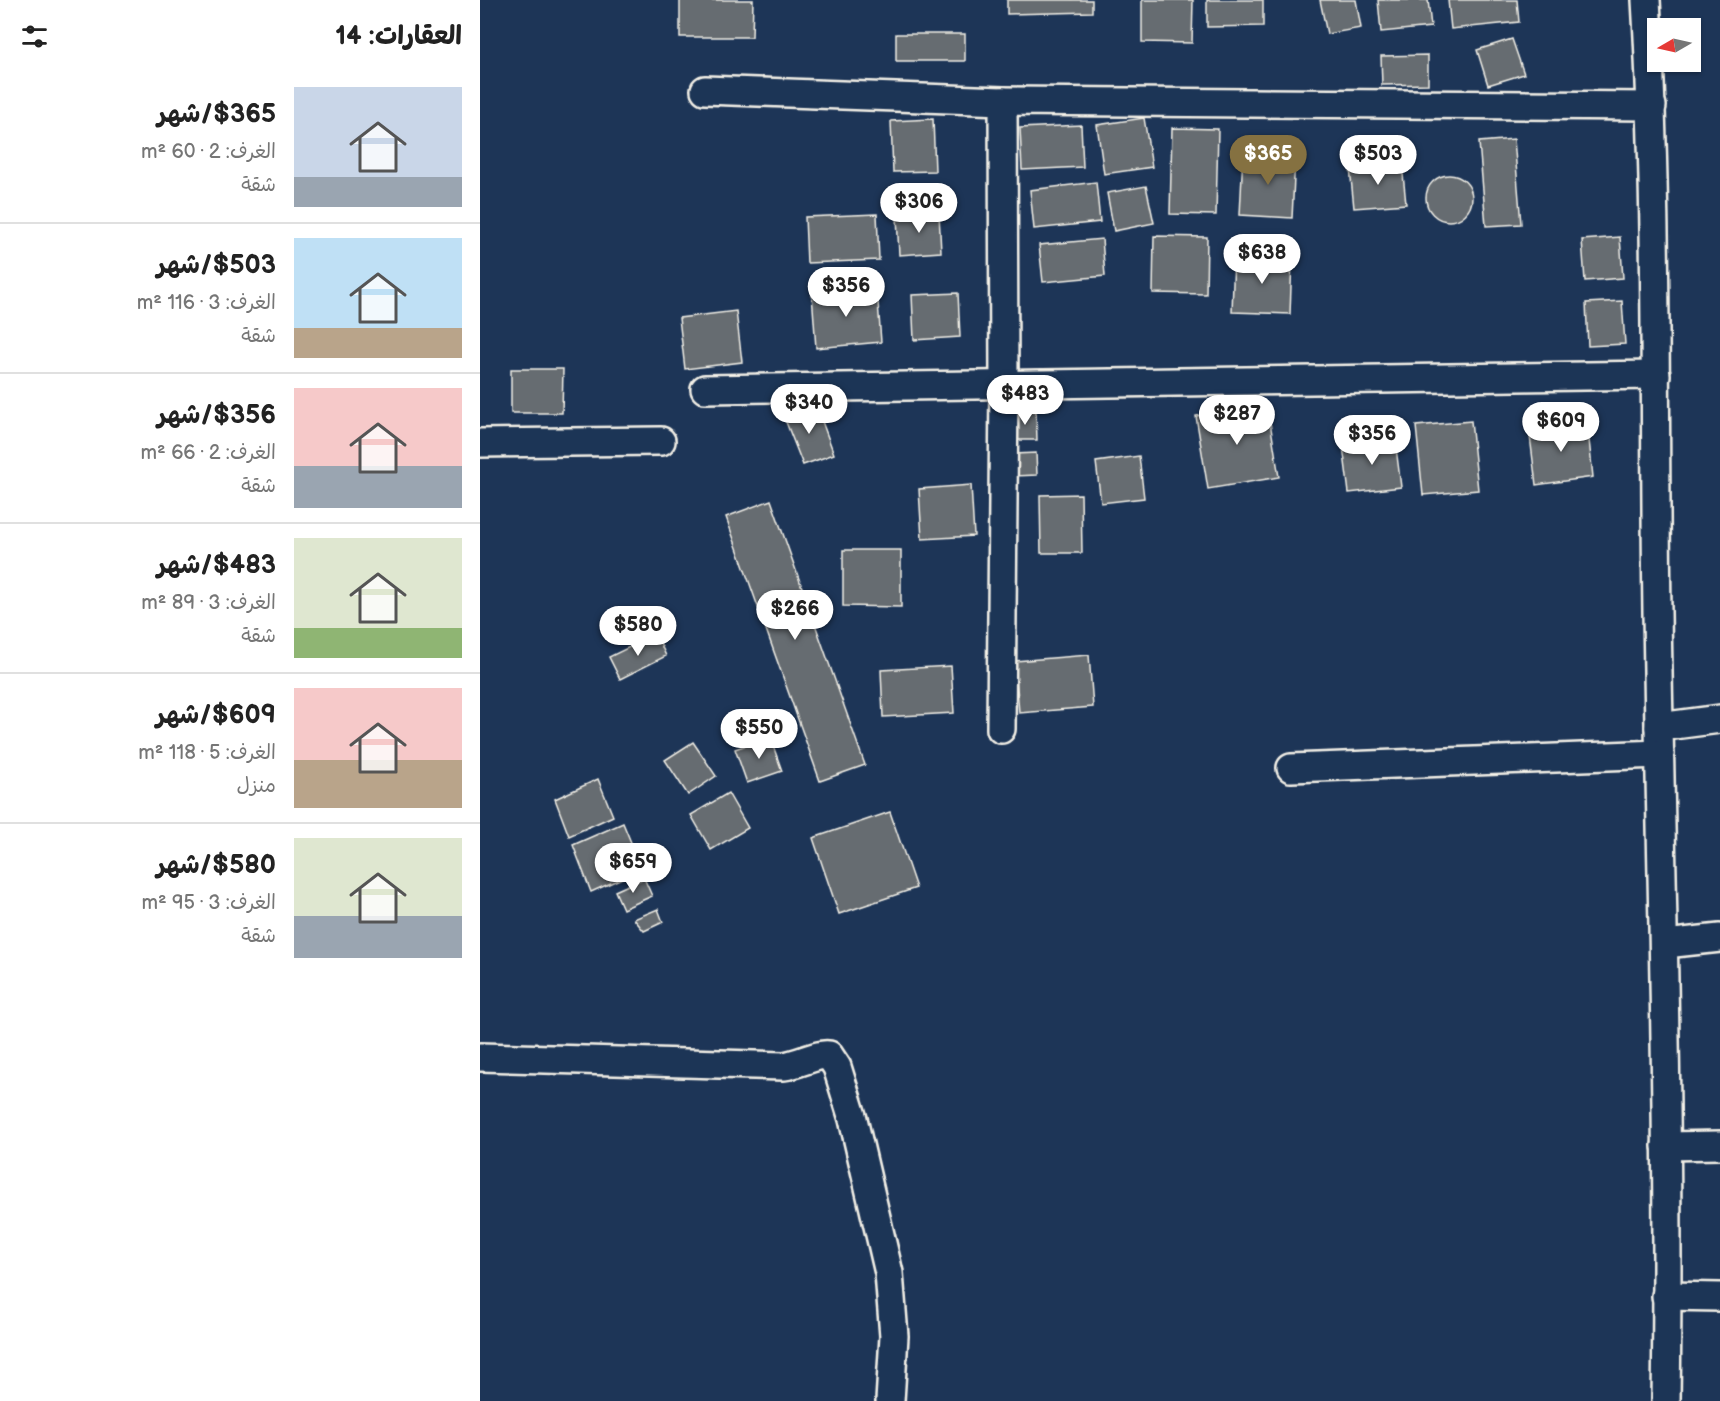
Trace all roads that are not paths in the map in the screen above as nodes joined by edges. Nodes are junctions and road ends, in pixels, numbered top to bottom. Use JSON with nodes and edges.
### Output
{"nodes":[{"id":1,"x":1646,"y":0,"type":"edge"},
{"id":2,"x":705,"y":90,"type":"dead end"},
{"id":3,"x":1003,"y":101,"type":"junction"},
{"id":4,"x":1653,"y":106,"type":"junction"},
{"id":5,"x":1656,"y":375,"type":"junction"},
{"id":6,"x":1004,"y":385,"type":"junction"},
{"id":7,"x":705,"y":389,"type":"dead end"},
{"id":8,"x":661,"y":441,"type":"dead end"},
{"id":9,"x":480,"y":443,"type":"edge"},
{"id":10,"x":1720,"y":719,"type":"edge"},
{"id":11,"x":1659,"y":727,"type":"junction"},
{"id":12,"x":1001,"y":729,"type":"dead end"},
{"id":13,"x":1660,"y":754,"type":"junction"},
{"id":14,"x":1291,"y":768,"type":"dead end"},
{"id":15,"x":1720,"y":938,"type":"edge"},
{"id":16,"x":1665,"y":944,"type":"junction"},
{"id":17,"x":480,"y":1058,"type":"edge"},
{"id":18,"x":1720,"y":1145,"type":"edge"},
{"id":19,"x":1666,"y":1146,"type":"junction"},
{"id":20,"x":1666,"y":1296,"type":"junction"},
{"id":21,"x":1720,"y":1297,"type":"edge"},
{"id":22,"x":890,"y":1401,"type":"edge"},
{"id":23,"x":1666,"y":1401,"type":"edge"}],
"edges":[{"from":1,"to":4,"type":"street"},
{"from":2,"to":3,"type":"street"},
{"from":3,"to":4,"type":"street"},
{"from":3,"to":6,"type":"street"},
{"from":4,"to":5,"type":"street"},
{"from":5,"to":6,"type":"street"},
{"from":5,"to":11,"type":"street"},
{"from":6,"to":7,"type":"street"},
{"from":6,"to":12,"type":"street"},
{"from":8,"to":9,"type":"street"},
{"from":10,"to":11,"type":"street"},
{"from":11,"to":13,"type":"street"},
{"from":13,"to":14,"type":"street"},
{"from":13,"to":16,"type":"street"},
{"from":15,"to":16,"type":"street"},
{"from":16,"to":19,"type":"street"},
{"from":17,"to":22,"type":"street"},
{"from":18,"to":19,"type":"street"},
{"from":19,"to":20,"type":"street"},
{"from":20,"to":21,"type":"street"},
{"from":20,"to":23,"type":"street"}]}
